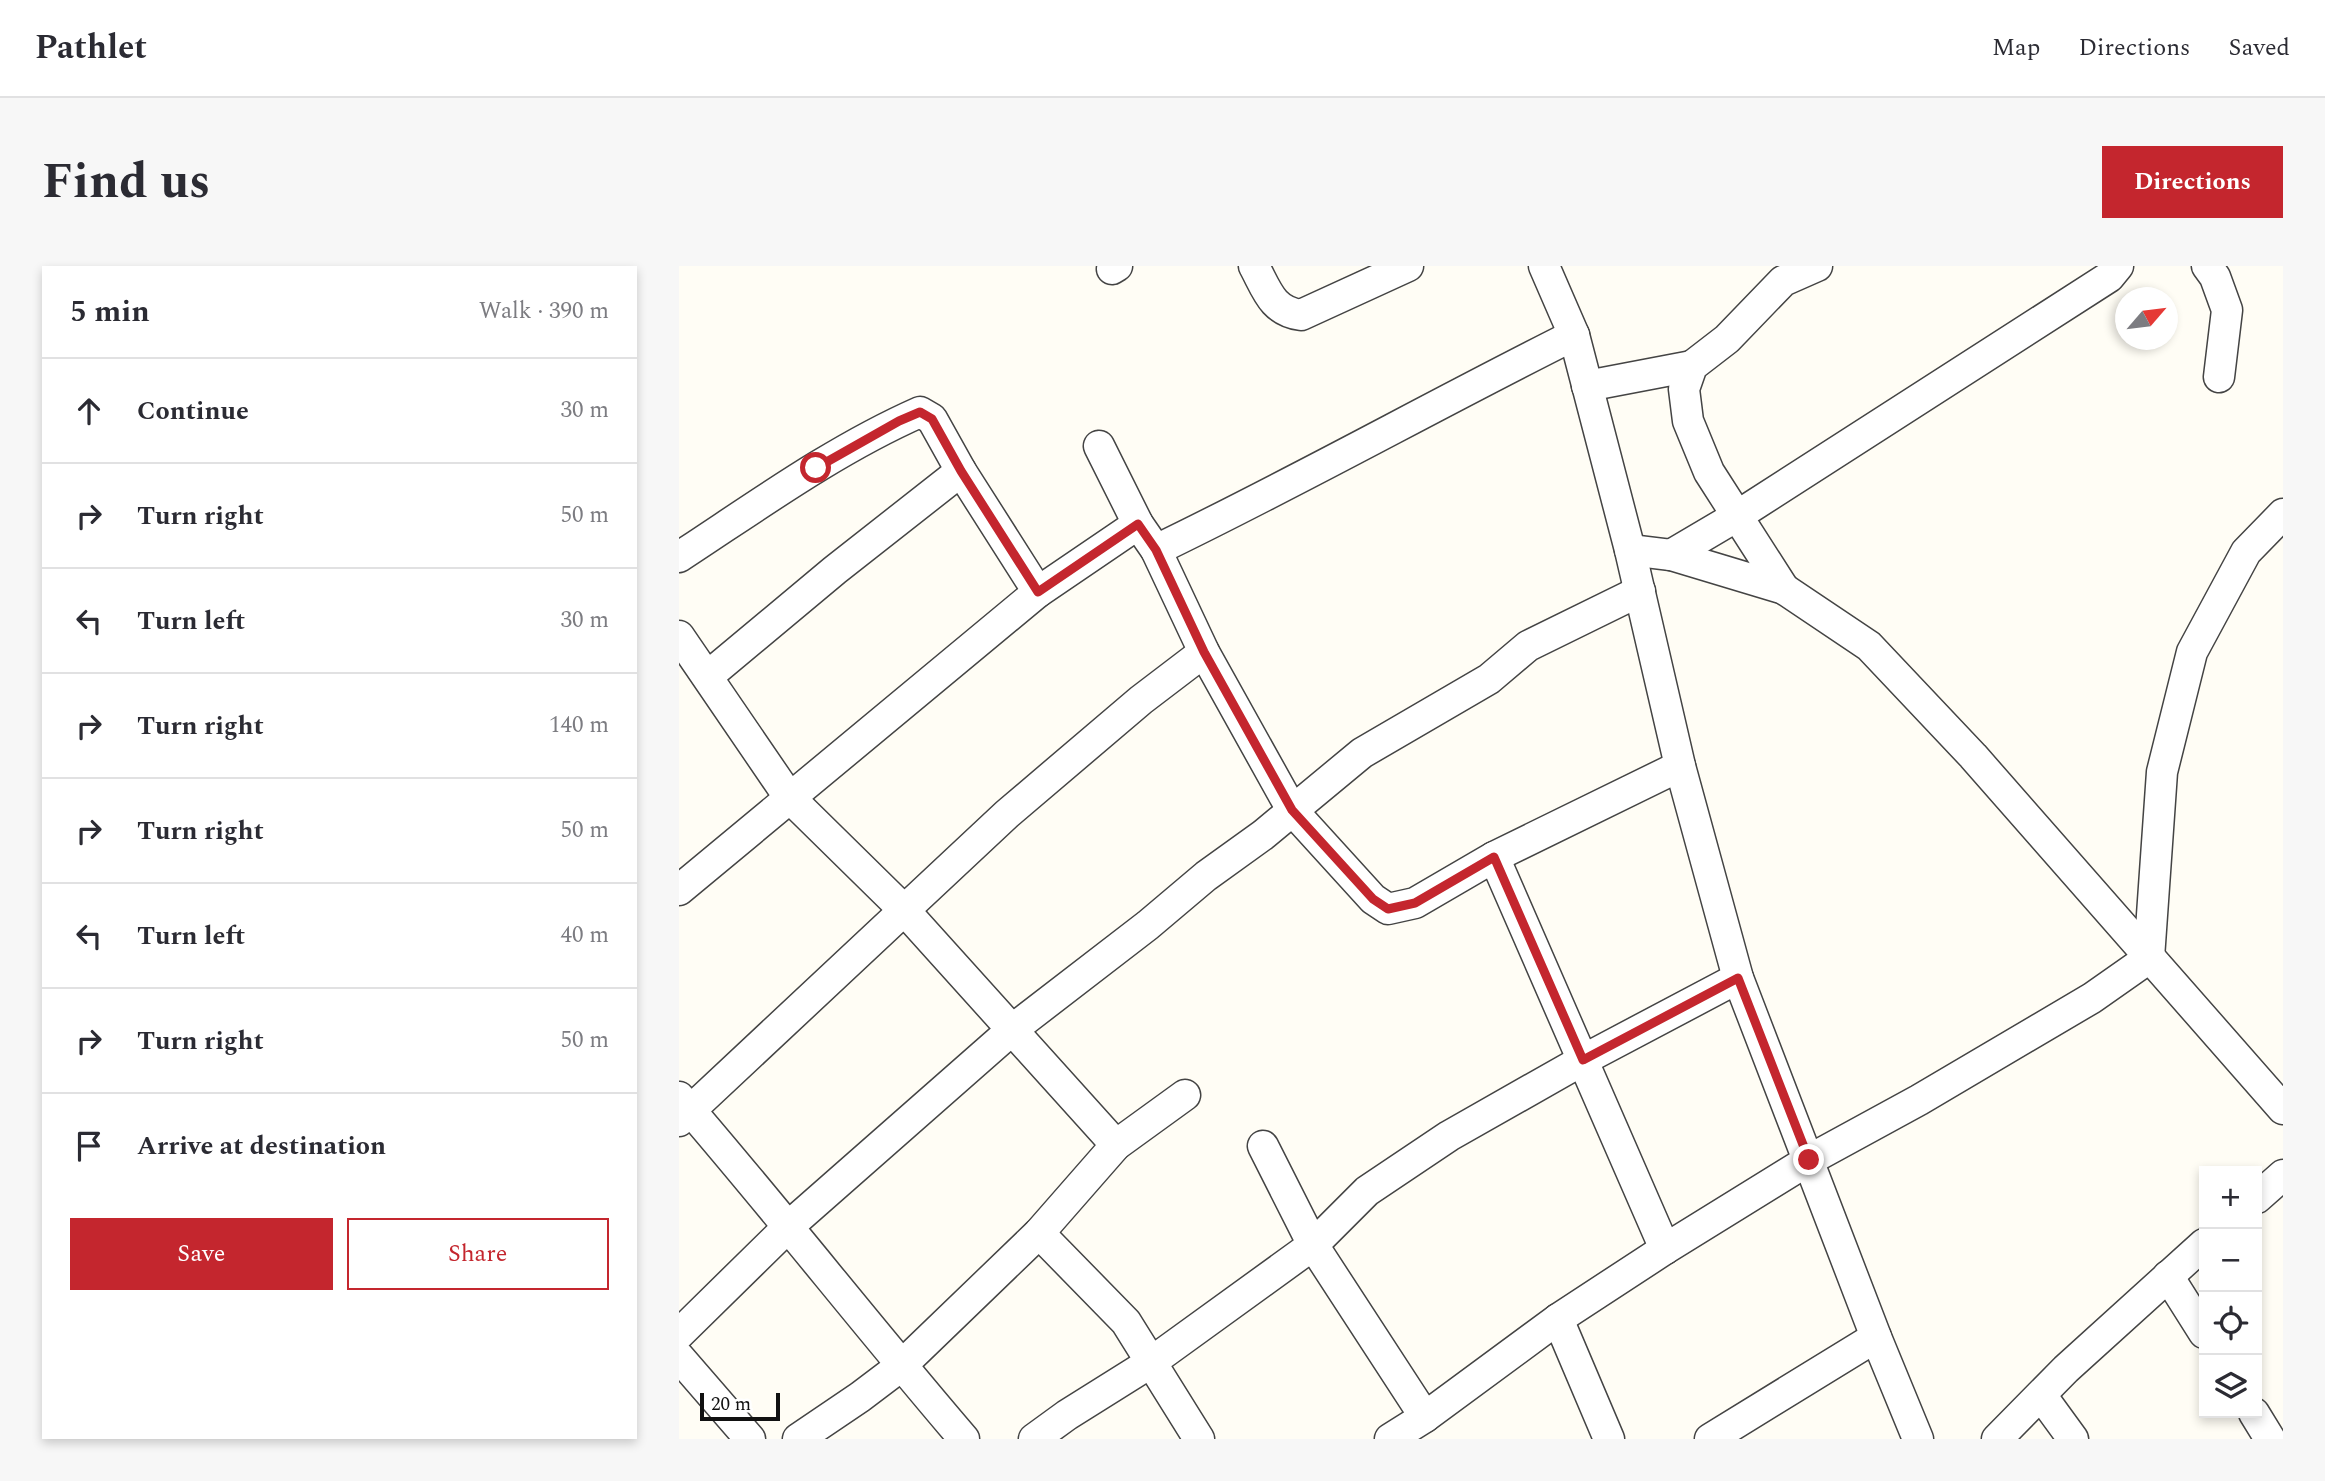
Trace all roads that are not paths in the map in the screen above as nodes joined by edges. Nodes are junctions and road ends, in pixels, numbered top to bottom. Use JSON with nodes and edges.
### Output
{"nodes":[{"id":1,"x":1254,"y":266,"type":"edge"},
{"id":2,"x":1408,"y":266,"type":"edge"},
{"id":3,"x":1817,"y":266,"type":"edge"},
{"id":4,"x":2118,"y":266,"type":"edge"},
{"id":5,"x":2207,"y":266,"type":"edge"},
{"id":6,"x":1554,"y":275,"type":"edge"},
{"id":7,"x":1574,"y":335,"type":"junction"},
{"id":8,"x":1692,"y":366,"type":"junction"},
{"id":9,"x":2219,"y":377,"type":"dead end"},
{"id":10,"x":1587,"y":386,"type":"junction"},
{"id":11,"x":1099,"y":446,"type":"dead end"},
{"id":12,"x":961,"y":471,"type":"junction"},
{"id":13,"x":2283,"y":514,"type":"edge"},
{"id":14,"x":1737,"y":516,"type":"junction"},
{"id":15,"x":1138,"y":524,"type":"junction"},
{"id":16,"x":1156,"y":550,"type":"junction"},
{"id":17,"x":1630,"y":550,"type":"junction"},
{"id":18,"x":1671,"y":555,"type":"junction"},
{"id":19,"x":679,"y":557,"type":"edge"},
{"id":20,"x":1784,"y":589,"type":"junction"},
{"id":21,"x":1640,"y":591,"type":"junction"},
{"id":22,"x":1038,"y":592,"type":"junction"},
{"id":23,"x":1204,"y":652,"type":"junction"},
{"id":24,"x":690,"y":659,"type":"edge"},
{"id":25,"x":1680,"y":766,"type":"junction"},
{"id":26,"x":789,"y":797,"type":"junction"},
{"id":27,"x":1292,"y":810,"type":"junction"},
{"id":28,"x":1494,"y":857,"type":"junction"},
{"id":29,"x":679,"y":890,"type":"edge"},
{"id":30,"x":905,"y":911,"type":"junction"},
{"id":31,"x":2149,"y":958,"type":"junction"},
{"id":32,"x":1738,"y":978,"type":"junction"},
{"id":33,"x":1013,"y":1029,"type":"junction"},
{"id":34,"x":1583,"y":1060,"type":"junction"},
{"id":35,"x":1185,"y":1095,"type":"dead end"},
{"id":36,"x":2283,"y":1109,"type":"edge"},
{"id":37,"x":683,"y":1110,"type":"edge"},
{"id":38,"x":1116,"y":1145,"type":"junction"},
{"id":39,"x":1263,"y":1146,"type":"dead end"},
{"id":40,"x":1809,"y":1160,"type":"junction"},
{"id":41,"x":2283,"y":1175,"type":"edge"},
{"id":42,"x":2262,"y":1194,"type":"edge"},
{"id":43,"x":789,"y":1226,"type":"junction"},
{"id":44,"x":1039,"y":1233,"type":"junction"},
{"id":45,"x":1313,"y":1245,"type":"junction"},
{"id":46,"x":2199,"y":1248,"type":"edge"},
{"id":47,"x":1665,"y":1249,"type":"junction"},
{"id":48,"x":2168,"y":1276,"type":"junction"},
{"id":49,"x":1558,"y":1320,"type":"junction"},
{"id":50,"x":2199,"y":1325,"type":"edge"},
{"id":51,"x":679,"y":1334,"type":"edge"},
{"id":52,"x":1876,"y":1337,"type":"junction"},
{"id":53,"x":679,"y":1357,"type":"edge"},
{"id":54,"x":1150,"y":1363,"type":"junction"},
{"id":55,"x":901,"y":1366,"type":"junction"},
{"id":56,"x":2041,"y":1395,"type":"junction"},
{"id":57,"x":1425,"y":1417,"type":"junction"},
{"id":58,"x":2256,"y":1418,"type":"edge"},
{"id":59,"x":750,"y":1439,"type":"edge"},
{"id":60,"x":798,"y":1439,"type":"edge"},
{"id":61,"x":964,"y":1439,"type":"edge"},
{"id":62,"x":1034,"y":1439,"type":"edge"},
{"id":63,"x":1199,"y":1439,"type":"edge"},
{"id":64,"x":1390,"y":1439,"type":"edge"},
{"id":65,"x":1609,"y":1439,"type":"edge"},
{"id":66,"x":1710,"y":1439,"type":"edge"},
{"id":67,"x":1918,"y":1439,"type":"edge"},
{"id":68,"x":1997,"y":1439,"type":"edge"},
{"id":69,"x":2073,"y":1439,"type":"edge"},
{"id":70,"x":2270,"y":1439,"type":"edge"}],
"edges":[{"from":1,"to":2,"type":"street"},
{"from":3,"to":8,"type":"street"},
{"from":4,"to":14,"type":"street"},
{"from":5,"to":9,"type":"street"},
{"from":6,"to":7,"type":"street"},
{"from":7,"to":10,"type":"street"},
{"from":7,"to":16,"type":"street"},
{"from":8,"to":10,"type":"street"},
{"from":8,"to":14,"type":"street"},
{"from":10,"to":17,"type":"street"},
{"from":11,"to":15,"type":"street"},
{"from":12,"to":19,"type":"street"},
{"from":12,"to":22,"type":"street"},
{"from":12,"to":24,"type":"street"},
{"from":13,"to":31,"type":"street"},
{"from":14,"to":18,"type":"street"},
{"from":14,"to":20,"type":"street"},
{"from":15,"to":16,"type":"street"},
{"from":15,"to":22,"type":"street"},
{"from":16,"to":23,"type":"street"},
{"from":17,"to":18,"type":"street"},
{"from":17,"to":21,"type":"street"},
{"from":18,"to":20,"type":"street"},
{"from":20,"to":31,"type":"street"},
{"from":21,"to":25,"type":"street"},
{"from":21,"to":27,"type":"street"},
{"from":22,"to":26,"type":"street"},
{"from":23,"to":27,"type":"street"},
{"from":23,"to":30,"type":"street"},
{"from":24,"to":26,"type":"street"},
{"from":25,"to":28,"type":"street"},
{"from":25,"to":32,"type":"street"},
{"from":26,"to":29,"type":"street"},
{"from":26,"to":30,"type":"street"},
{"from":27,"to":28,"type":"street"},
{"from":27,"to":33,"type":"street"},
{"from":28,"to":34,"type":"street"},
{"from":30,"to":33,"type":"street"},
{"from":30,"to":37,"type":"street"},
{"from":31,"to":36,"type":"street"},
{"from":31,"to":40,"type":"street"},
{"from":32,"to":34,"type":"street"},
{"from":32,"to":40,"type":"street"},
{"from":33,"to":38,"type":"street"},
{"from":33,"to":43,"type":"street"},
{"from":34,"to":45,"type":"street"},
{"from":34,"to":47,"type":"street"},
{"from":35,"to":38,"type":"street"},
{"from":37,"to":43,"type":"street"},
{"from":38,"to":44,"type":"street"},
{"from":39,"to":45,"type":"street"},
{"from":40,"to":47,"type":"street"},
{"from":40,"to":52,"type":"street"},
{"from":41,"to":42,"type":"street"},
{"from":43,"to":51,"type":"street"},
{"from":43,"to":55,"type":"street"},
{"from":44,"to":54,"type":"street"},
{"from":44,"to":55,"type":"street"},
{"from":45,"to":54,"type":"street"},
{"from":45,"to":57,"type":"street"},
{"from":46,"to":48,"type":"street"},
{"from":47,"to":49,"type":"street"},
{"from":48,"to":50,"type":"street"},
{"from":48,"to":56,"type":"street"},
{"from":49,"to":57,"type":"street"},
{"from":49,"to":65,"type":"street"},
{"from":52,"to":66,"type":"street"},
{"from":52,"to":67,"type":"street"},
{"from":53,"to":59,"type":"street"},
{"from":54,"to":62,"type":"street"},
{"from":54,"to":63,"type":"street"},
{"from":55,"to":60,"type":"street"},
{"from":55,"to":61,"type":"street"},
{"from":56,"to":68,"type":"street"},
{"from":56,"to":69,"type":"street"},
{"from":57,"to":64,"type":"street"},
{"from":58,"to":70,"type":"street"}]}
